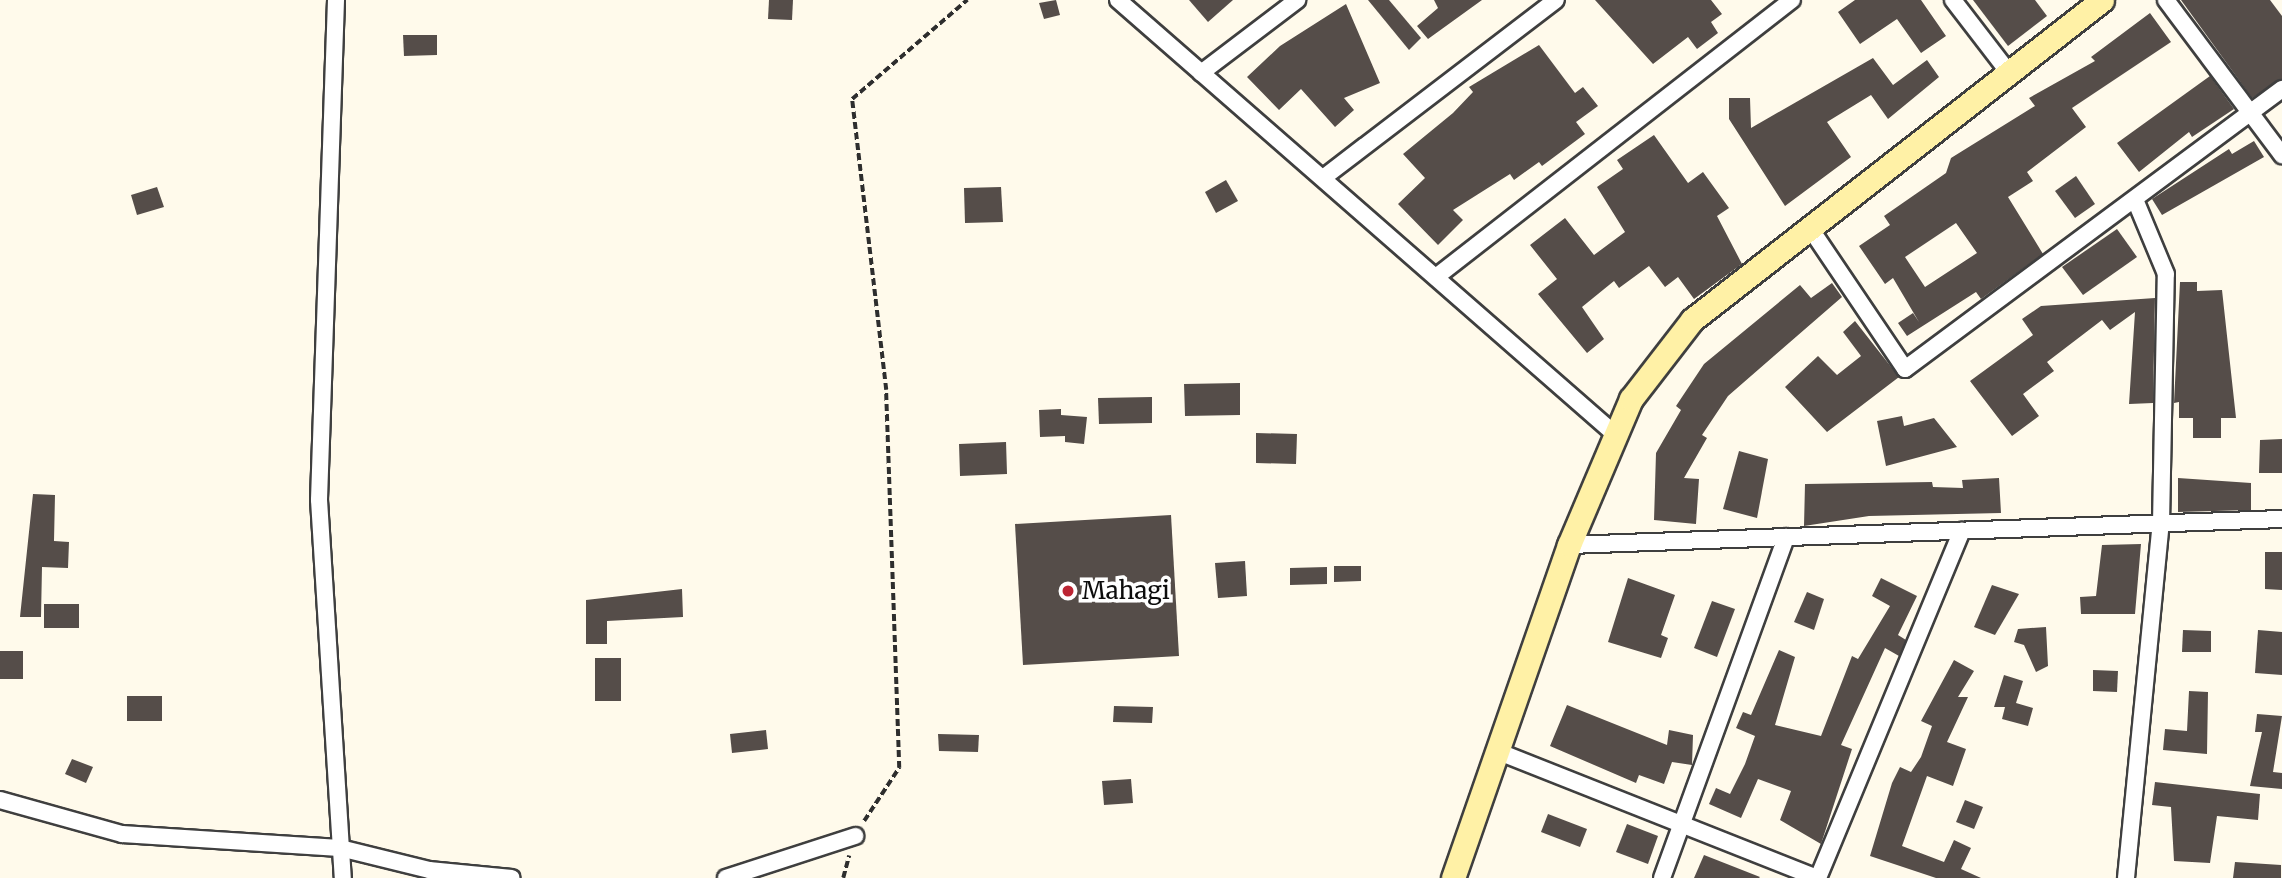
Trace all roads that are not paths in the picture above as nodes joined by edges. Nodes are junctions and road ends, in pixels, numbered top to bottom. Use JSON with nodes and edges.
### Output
{"nodes":[{"id":1,"x":336,"y":0,"type":"edge"},
{"id":2,"x":1118,"y":0,"type":"edge"},
{"id":3,"x":1297,"y":0,"type":"edge"},
{"id":4,"x":1556,"y":0,"type":"edge"},
{"id":5,"x":1791,"y":0,"type":"edge"},
{"id":6,"x":1953,"y":0,"type":"edge"},
{"id":7,"x":2102,"y":0,"type":"edge"},
{"id":8,"x":2166,"y":0,"type":"edge"},
{"id":9,"x":1201,"y":73,"type":"junction"},
{"id":10,"x":2010,"y":74,"type":"junction"},
{"id":11,"x":2282,"y":89,"type":"edge"},
{"id":12,"x":2249,"y":114,"type":"junction"},
{"id":13,"x":2282,"y":155,"type":"edge"},
{"id":14,"x":1323,"y":178,"type":"junction"},
{"id":15,"x":2136,"y":202,"type":"junction"},
{"id":16,"x":1810,"y":228,"type":"junction"},
{"id":17,"x":1436,"y":277,"type":"junction"},
{"id":18,"x":1616,"y":435,"type":"junction"},
{"id":19,"x":2282,"y":519,"type":"edge"},
{"id":20,"x":2161,"y":524,"type":"junction"},
{"id":21,"x":1962,"y":531,"type":"junction"},
{"id":22,"x":1786,"y":537,"type":"junction"},
{"id":23,"x":1569,"y":545,"type":"junction"},
{"id":24,"x":1499,"y":752,"type":"junction"},
{"id":25,"x":0,"y":800,"type":"edge"},
{"id":26,"x":1680,"y":824,"type":"junction"},
{"id":27,"x":855,"y":836,"type":"road end"},
{"id":28,"x":340,"y":848,"type":"junction"},
{"id":29,"x":343,"y":878,"type":"edge"},
{"id":30,"x":512,"y":878,"type":"edge"},
{"id":31,"x":726,"y":878,"type":"edge"},
{"id":32,"x":1453,"y":878,"type":"edge"},
{"id":33,"x":1662,"y":878,"type":"edge"},
{"id":34,"x":1817,"y":878,"type":"edge"},
{"id":35,"x":2126,"y":878,"type":"edge"}],
"edges":[{"from":1,"to":28,"type":"street"},
{"from":2,"to":9,"type":"street"},
{"from":3,"to":9,"type":"street"},
{"from":4,"to":14,"type":"street"},
{"from":5,"to":17,"type":"street"},
{"from":6,"to":10,"type":"street"},
{"from":7,"to":10,"type":"main road"},
{"from":8,"to":12,"type":"street"},
{"from":9,"to":14,"type":"street"},
{"from":10,"to":16,"type":"main road"},
{"from":11,"to":12,"type":"street"},
{"from":12,"to":13,"type":"street"},
{"from":12,"to":15,"type":"street"},
{"from":14,"to":17,"type":"street"},
{"from":15,"to":16,"type":"street"},
{"from":15,"to":20,"type":"street"},
{"from":16,"to":18,"type":"main road"},
{"from":17,"to":18,"type":"street"},
{"from":18,"to":23,"type":"main road"},
{"from":19,"to":20,"type":"street"},
{"from":20,"to":21,"type":"street"},
{"from":20,"to":35,"type":"street"},
{"from":21,"to":22,"type":"street"},
{"from":21,"to":34,"type":"street"},
{"from":22,"to":23,"type":"street"},
{"from":22,"to":26,"type":"street"},
{"from":23,"to":24,"type":"main road"},
{"from":24,"to":26,"type":"street"},
{"from":24,"to":32,"type":"main road"},
{"from":25,"to":28,"type":"street"},
{"from":26,"to":33,"type":"street"},
{"from":26,"to":34,"type":"street"},
{"from":27,"to":31,"type":"street"},
{"from":28,"to":29,"type":"street"},
{"from":28,"to":30,"type":"street"}]}
